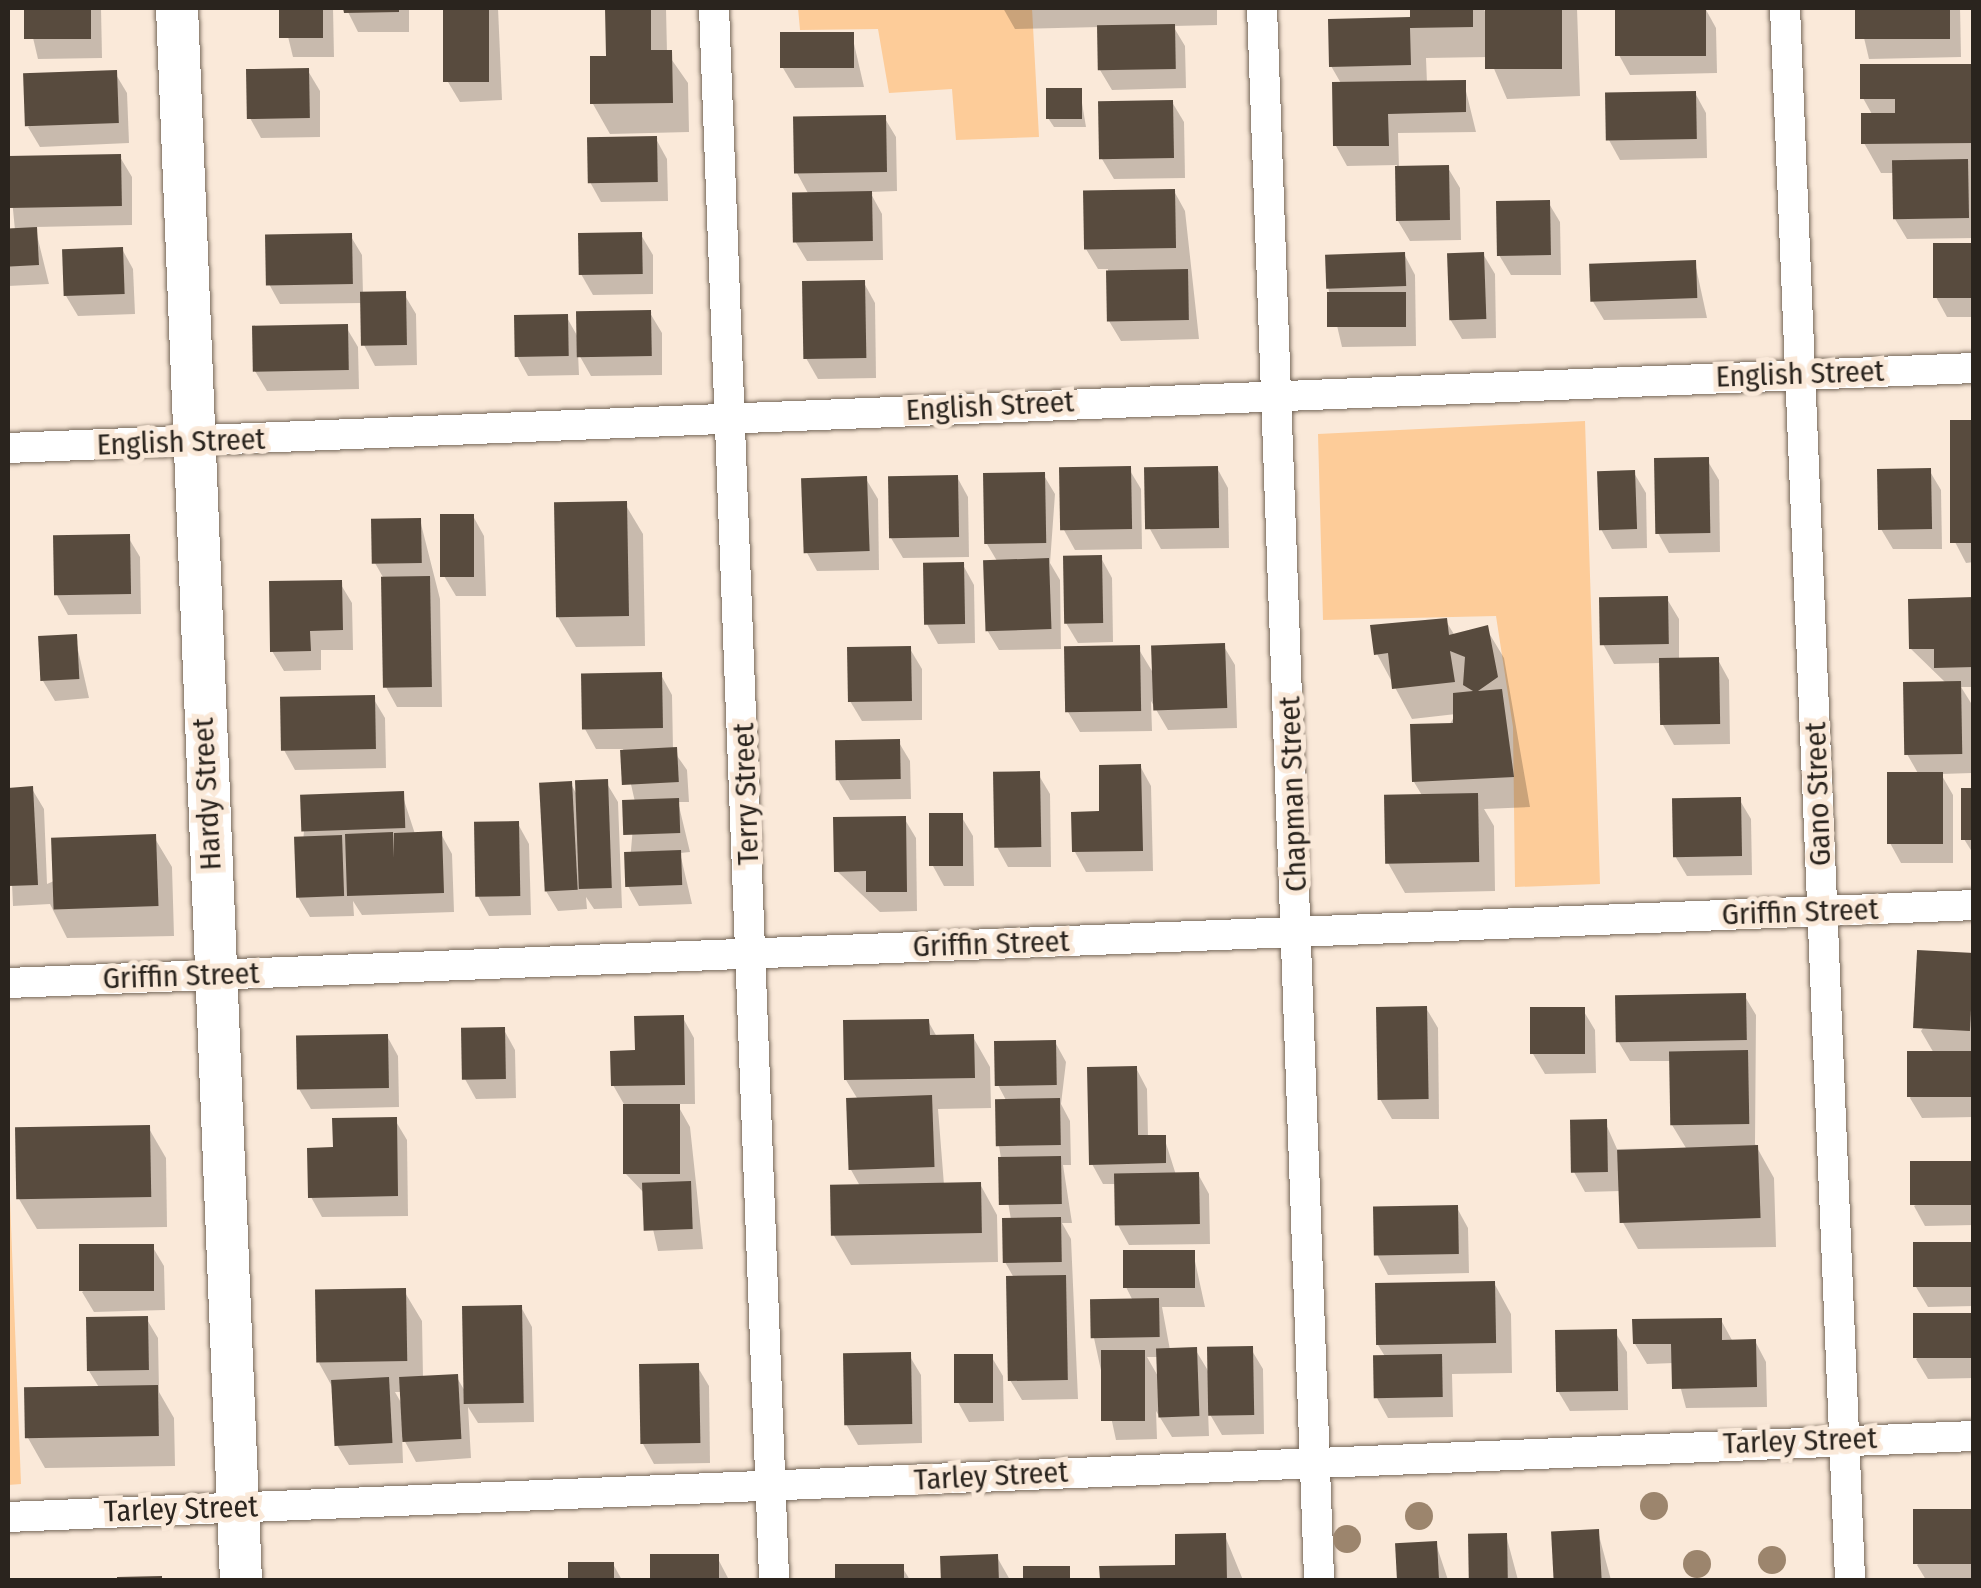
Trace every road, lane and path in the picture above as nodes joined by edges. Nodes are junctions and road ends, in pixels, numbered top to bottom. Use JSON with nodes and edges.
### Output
{"nodes":[{"id":1,"x":177,"y":8,"type":"edge"},
{"id":2,"x":714,"y":8,"type":"edge"},
{"id":3,"x":1262,"y":8,"type":"edge"},
{"id":4,"x":1785,"y":8,"type":"edge"},
{"id":5,"x":1974,"y":368,"type":"edge"},
{"id":6,"x":1800,"y":374,"type":"junction"},
{"id":7,"x":1278,"y":394,"type":"junction"},
{"id":8,"x":732,"y":418,"type":"junction"},
{"id":9,"x":191,"y":443,"type":"junction"},
{"id":10,"x":8,"y":448,"type":"edge"},
{"id":11,"x":1974,"y":905,"type":"edge"},
{"id":12,"x":1823,"y":911,"type":"junction"},
{"id":13,"x":1298,"y":932,"type":"junction"},
{"id":14,"x":752,"y":954,"type":"junction"},
{"id":15,"x":216,"y":975,"type":"junction"},
{"id":16,"x":8,"y":983,"type":"edge"},
{"id":17,"x":1974,"y":1436,"type":"edge"},
{"id":18,"x":1842,"y":1439,"type":"junction"},
{"id":19,"x":1313,"y":1460,"type":"junction"},
{"id":20,"x":770,"y":1487,"type":"junction"},
{"id":21,"x":238,"y":1506,"type":"junction"},
{"id":22,"x":8,"y":1516,"type":"edge"},
{"id":23,"x":241,"y":1580,"type":"edge"},
{"id":24,"x":774,"y":1580,"type":"edge"},
{"id":25,"x":1319,"y":1580,"type":"edge"},
{"id":26,"x":1850,"y":1580,"type":"edge"}],
"edges":[{"from":1,"to":9,"type":"main road","name":"Hardy Street"},
{"from":2,"to":8,"type":"street","name":"Terry Street"},
{"from":3,"to":7,"type":"street","name":"Chapman Street"},
{"from":4,"to":6,"type":"street","name":"Gano Street"},
{"from":5,"to":6,"type":"street","name":"English Street"},
{"from":6,"to":7,"type":"street","name":"English Street"},
{"from":6,"to":12,"type":"street","name":"Gano Street"},
{"from":7,"to":8,"type":"street","name":"English Street"},
{"from":7,"to":13,"type":"street","name":"Chapman Street"},
{"from":8,"to":9,"type":"street","name":"English Street"},
{"from":8,"to":14,"type":"street","name":"Terry Street"},
{"from":9,"to":10,"type":"street","name":"English Street"},
{"from":9,"to":15,"type":"main road","name":"Hardy Street"},
{"from":11,"to":12,"type":"street","name":"Griffin Street"},
{"from":12,"to":13,"type":"street","name":"Griffin Street"},
{"from":12,"to":18,"type":"street","name":"Gano Street"},
{"from":13,"to":14,"type":"street","name":"Griffin Street"},
{"from":13,"to":19,"type":"street","name":"Chapman Street"},
{"from":14,"to":15,"type":"street","name":"Griffin Street"},
{"from":14,"to":20,"type":"street","name":"Terry Street"},
{"from":15,"to":16,"type":"street","name":"Griffin Street"},
{"from":15,"to":21,"type":"main road","name":"Hardy Street"},
{"from":17,"to":18,"type":"street","name":"Tarley Street"},
{"from":18,"to":19,"type":"street","name":"Tarley Street"},
{"from":18,"to":26,"type":"street","name":"Gano Street"},
{"from":19,"to":20,"type":"street","name":"Tarley Street"},
{"from":19,"to":25,"type":"street","name":"Chapman Street"},
{"from":20,"to":21,"type":"street","name":"Tarley Street"},
{"from":20,"to":24,"type":"street","name":"Terry Street"},
{"from":21,"to":22,"type":"street","name":"Tarley Street"},
{"from":21,"to":23,"type":"main road","name":"Hardy Street"}]}
